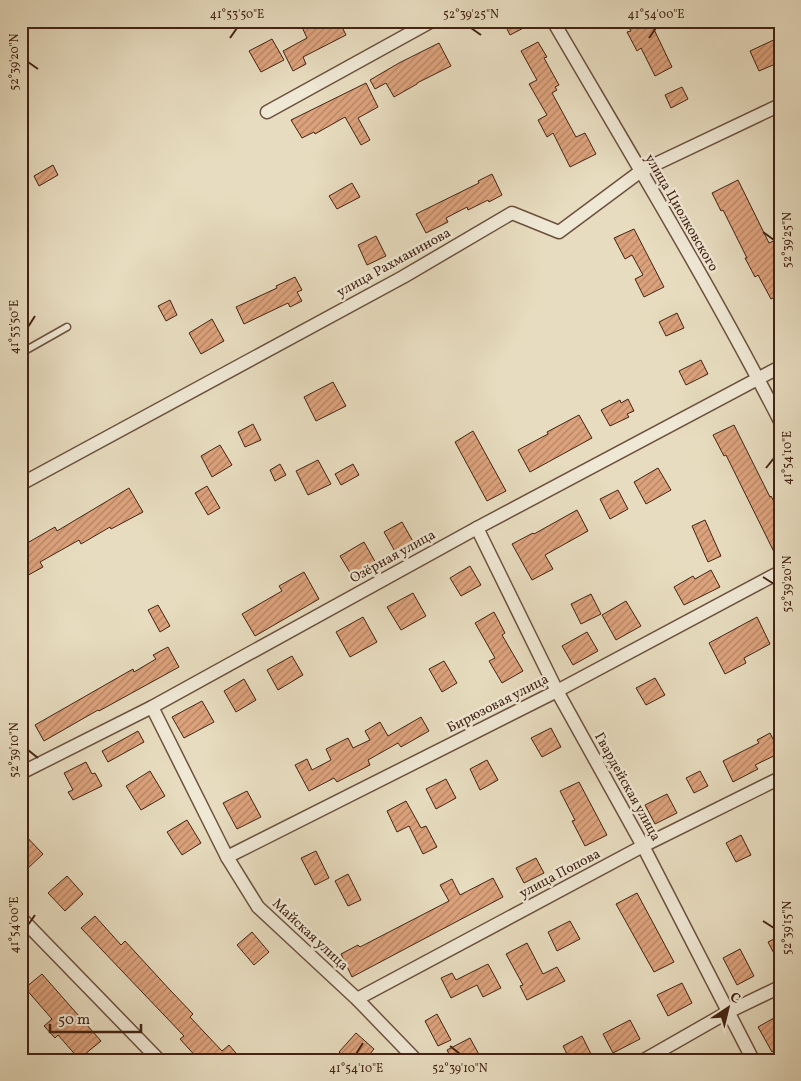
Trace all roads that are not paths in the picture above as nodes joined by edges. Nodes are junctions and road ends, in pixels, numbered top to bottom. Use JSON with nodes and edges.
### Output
{"nodes":[{"id":1,"x":432,"y":21,"type":"edge"},
{"id":2,"x":553,"y":21,"type":"edge"},
{"id":3,"x":780,"y":105,"type":"edge"},
{"id":4,"x":267,"y":112,"type":"dead end"},
{"id":5,"x":641,"y":171,"type":"junction"},
{"id":6,"x":67,"y":327,"type":"dead end"},
{"id":7,"x":21,"y":353,"type":"edge"},
{"id":8,"x":780,"y":368,"type":"edge"},
{"id":9,"x":758,"y":378,"type":"junction"},
{"id":10,"x":780,"y":421,"type":"edge"},
{"id":11,"x":21,"y":484,"type":"edge"},
{"id":12,"x":477,"y":528,"type":"junction"},
{"id":13,"x":780,"y":572,"type":"edge"},
{"id":14,"x":556,"y":691,"type":"junction"},
{"id":15,"x":152,"y":707,"type":"junction"},
{"id":16,"x":21,"y":774,"type":"edge"},
{"id":17,"x":780,"y":778,"type":"edge"},
{"id":18,"x":643,"y":846,"type":"junction"},
{"id":19,"x":228,"y":857,"type":"junction"},
{"id":20,"x":21,"y":918,"type":"edge"},
{"id":21,"x":780,"y":987,"type":"edge"},
{"id":22,"x":357,"y":999,"type":"junction"},
{"id":23,"x":728,"y":1012,"type":"junction"},
{"id":24,"x":159,"y":1060,"type":"edge"},
{"id":25,"x":416,"y":1060,"type":"edge"},
{"id":26,"x":644,"y":1060,"type":"edge"},
{"id":27,"x":753,"y":1060,"type":"edge"}],
"edges":[{"from":1,"to":4,"type":"street"},
{"from":2,"to":5,"type":"street","name":"улица Циолковского"},
{"from":3,"to":5,"type":"street","name":"улица Рахманинова"},
{"from":5,"to":9,"type":"street","name":"улица Циолковского"},
{"from":5,"to":11,"type":"street","name":"улица Рахманинова"},
{"from":6,"to":7,"type":"lane"},
{"from":8,"to":9,"type":"street","name":"Озёрная улица"},
{"from":9,"to":10,"type":"street","name":"улица Циолковского"},
{"from":9,"to":12,"type":"street","name":"Озёрная улица"},
{"from":12,"to":14,"type":"street","name":"Гвардейская улица"},
{"from":12,"to":15,"type":"street","name":"Озёрная улица"},
{"from":13,"to":14,"type":"street","name":"Бирюзовая улица"},
{"from":14,"to":18,"type":"street","name":"Гвардейская улица"},
{"from":14,"to":19,"type":"street","name":"Бирюзовая улица"},
{"from":15,"to":16,"type":"street","name":"Озёрная улица"},
{"from":15,"to":19,"type":"street","name":"Майская улица"},
{"from":17,"to":18,"type":"street","name":"улица Попова"},
{"from":18,"to":22,"type":"street","name":"улица Попова"},
{"from":18,"to":23,"type":"street","name":"Гвардейская улица"},
{"from":19,"to":22,"type":"street","name":"Майская улица"},
{"from":20,"to":24,"type":"street"},
{"from":21,"to":23,"type":"street"},
{"from":22,"to":25,"type":"street","name":"Майская улица"},
{"from":23,"to":26,"type":"street"},
{"from":23,"to":27,"type":"street","name":"Гвардейская улица"}]}
